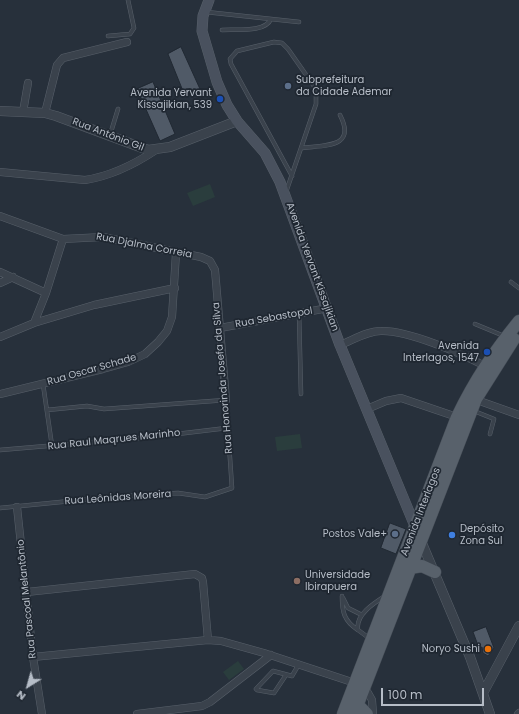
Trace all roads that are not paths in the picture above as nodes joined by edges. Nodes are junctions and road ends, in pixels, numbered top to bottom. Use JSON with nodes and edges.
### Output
{"nodes":[{"id":1,"x":128,"y":0,"type":"edge"},
{"id":2,"x":209,"y":0,"type":"edge"},
{"id":3,"x":205,"y":11,"type":"junction"},
{"id":4,"x":271,"y":19,"type":"junction"},
{"id":5,"x":299,"y":22,"type":"dead end"},
{"id":6,"x":222,"y":30,"type":"dead end"},
{"id":7,"x":108,"y":36,"type":"dead end"},
{"id":8,"x":127,"y":42,"type":"dead end"},
{"id":9,"x":28,"y":83,"type":"dead end"},
{"id":10,"x":118,"y":109,"type":"dead end"},
{"id":11,"x":0,"y":111,"type":"edge"},
{"id":12,"x":23,"y":112,"type":"junction"},
{"id":13,"x":45,"y":113,"type":"junction"},
{"id":14,"x":340,"y":115,"type":"dead end"},
{"id":15,"x":237,"y":121,"type":"junction"},
{"id":16,"x":110,"y":135,"type":"junction"},
{"id":17,"x":302,"y":148,"type":"junction"},
{"id":18,"x":156,"y":150,"type":"junction"},
{"id":19,"x":0,"y":172,"type":"edge"},
{"id":20,"x":292,"y":176,"type":"junction"},
{"id":21,"x":285,"y":195,"type":"junction"},
{"id":22,"x":0,"y":216,"type":"edge"},
{"id":23,"x":63,"y":239,"type":"junction"},
{"id":24,"x":176,"y":253,"type":"junction"},
{"id":25,"x":215,"y":270,"type":"joint"},
{"id":26,"x":0,"y":272,"type":"edge"},
{"id":27,"x":13,"y":277,"type":"junction"},
{"id":28,"x":511,"y":282,"type":"dead end"},
{"id":29,"x":0,"y":283,"type":"edge"},
{"id":30,"x":175,"y":288,"type":"junction"},
{"id":31,"x":519,"y":288,"type":"edge"},
{"id":32,"x":46,"y":293,"type":"junction"},
{"id":33,"x":328,"y":308,"type":"junction"},
{"id":34,"x":298,"y":313,"type":"junction"},
{"id":35,"x":519,"y":321,"type":"edge"},
{"id":36,"x":34,"y":323,"type":"junction"},
{"id":37,"x":475,"y":324,"type":"dead end"},
{"id":38,"x":220,"y":328,"type":"junction"},
{"id":39,"x":519,"y":334,"type":"edge"},
{"id":40,"x":0,"y":337,"type":"edge"},
{"id":41,"x":506,"y":337,"type":"junction"},
{"id":42,"x":340,"y":345,"type":"junction"},
{"id":43,"x":485,"y":366,"type":"junction"},
{"id":44,"x":43,"y":384,"type":"junction"},
{"id":45,"x":0,"y":394,"type":"edge"},
{"id":46,"x":301,"y":394,"type":"dead end"},
{"id":47,"x":226,"y":400,"type":"junction"},
{"id":48,"x":471,"y":402,"type":"junction"},
{"id":49,"x":47,"y":410,"type":"junction"},
{"id":50,"x":367,"y":410,"type":"junction"},
{"id":51,"x":519,"y":415,"type":"edge"},
{"id":52,"x":457,"y":417,"type":"junction"},
{"id":53,"x":227,"y":428,"type":"junction"},
{"id":54,"x":490,"y":434,"type":"dead end"},
{"id":55,"x":52,"y":446,"type":"junction"},
{"id":56,"x":0,"y":450,"type":"edge"},
{"id":57,"x":232,"y":486,"type":"joint"},
{"id":58,"x":17,"y":507,"type":"junction"},
{"id":59,"x":0,"y":508,"type":"edge"},
{"id":60,"x":415,"y":527,"type":"junction"},
{"id":61,"x":421,"y":541,"type":"junction"},
{"id":62,"x":410,"y":568,"type":"junction"},
{"id":63,"x":435,"y":572,"type":"junction"},
{"id":64,"x":26,"y":592,"type":"junction"},
{"id":65,"x":389,"y":593,"type":"junction"},
{"id":66,"x":362,"y":616,"type":"junction"},
{"id":67,"x":519,"y":626,"type":"edge"},
{"id":68,"x":358,"y":630,"type":"junction"},
{"id":69,"x":208,"y":640,"type":"junction"},
{"id":70,"x":376,"y":641,"type":"junction"},
{"id":71,"x":271,"y":655,"type":"junction"},
{"id":72,"x":34,"y":657,"type":"junction"},
{"id":73,"x":299,"y":664,"type":"junction"},
{"id":74,"x":286,"y":675,"type":"junction"},
{"id":75,"x":360,"y":685,"type":"junction"},
{"id":76,"x":483,"y":693,"type":"junction"},
{"id":77,"x":350,"y":711,"type":"edge"},
{"id":78,"x":42,"y":714,"type":"edge"},
{"id":79,"x":137,"y":714,"type":"edge"},
{"id":80,"x":367,"y":714,"type":"edge"},
{"id":81,"x":373,"y":714,"type":"edge"},
{"id":82,"x":490,"y":714,"type":"edge"}],
"edges":[{"from":1,"to":7,"type":"lane"},
{"from":2,"to":3,"type":"main road","name":"Avenida Yervant Kissajikian"},
{"from":3,"to":4,"type":"lane"},
{"from":3,"to":15,"type":"main road","name":"Avenida Yervant Kissajikian"},
{"from":4,"to":5,"type":"lane"},
{"from":4,"to":6,"type":"lane"},
{"from":8,"to":13,"type":"street"},
{"from":9,"to":12,"type":"street"},
{"from":10,"to":16,"type":"lane"},
{"from":11,"to":12,"type":"street","name":"Rua Antônio Gil"},
{"from":12,"to":13,"type":"street","name":"Rua Antônio Gil"},
{"from":13,"to":16,"type":"street","name":"Rua Antônio Gil"},
{"from":14,"to":17,"type":"lane"},
{"from":15,"to":18,"type":"street","name":"Rua Antônio Gil"},
{"from":15,"to":21,"type":"main road","name":"Avenida Yervant Kissajikian"},
{"from":16,"to":18,"type":"street","name":"Rua Antônio Gil"},
{"from":17,"to":20,"type":"lane"},
{"from":17,"to":20,"type":"lane"},
{"from":18,"to":19,"type":"street"},
{"from":20,"to":21,"type":"lane"},
{"from":21,"to":33,"type":"main road","name":"Avenida Yervant Kissajikian"},
{"from":22,"to":23,"type":"street","name":"Rua Djalma Correia"},
{"from":23,"to":24,"type":"street","name":"Rua Djalma Correia"},
{"from":23,"to":32,"type":"street"},
{"from":24,"to":25,"type":"street","name":"Rua Djalma Correia"},
{"from":24,"to":30,"type":"street","name":"Rua Oscar Schade"},
{"from":25,"to":38,"type":"street","name":"Rua Honorinda Josefa da Silva"},
{"from":26,"to":27,"type":"street"},
{"from":27,"to":29,"type":"street"},
{"from":27,"to":32,"type":"street"},
{"from":28,"to":31,"type":"lane"},
{"from":30,"to":36,"type":"street"},
{"from":30,"to":44,"type":"street","name":"Rua Oscar Schade"},
{"from":32,"to":36,"type":"street"},
{"from":33,"to":34,"type":"street","name":"Rua Sebastopol"},
{"from":33,"to":42,"type":"main road","name":"Avenida Yervant Kissajikian"},
{"from":34,"to":38,"type":"street","name":"Rua Sebastopol"},
{"from":34,"to":46,"type":"lane"},
{"from":35,"to":41,"type":"main road","name":"Avenida Interlagos"},
{"from":36,"to":40,"type":"street"},
{"from":37,"to":41,"type":"lane"},
{"from":38,"to":47,"type":"street","name":"Rua Honorinda Josefa da Silva"},
{"from":39,"to":48,"type":"main road","name":"Avenida Interlagos"},
{"from":41,"to":43,"type":"main road","name":"Avenida Interlagos"},
{"from":42,"to":43,"type":"street"},
{"from":42,"to":50,"type":"main road","name":"Avenida Yervant Kissajikian"},
{"from":43,"to":48,"type":"main road","name":"Avenida Interlagos"},
{"from":44,"to":45,"type":"street","name":"Rua Oscar Schade"},
{"from":44,"to":49,"type":"lane"},
{"from":47,"to":49,"type":"lane"},
{"from":47,"to":53,"type":"lane","name":"Rua Honorinda Josefa da Silva"},
{"from":48,"to":51,"type":"street"},
{"from":48,"to":52,"type":"main road","name":"Avenida Interlagos"},
{"from":48,"to":54,"type":"lane"},
{"from":48,"to":61,"type":"main road","name":"Avenida Interlagos"},
{"from":49,"to":55,"type":"lane"},
{"from":50,"to":52,"type":"street"},
{"from":50,"to":60,"type":"main road","name":"Avenida Yervant Kissajikian"},
{"from":52,"to":60,"type":"main road","name":"Avenida Interlagos"},
{"from":53,"to":55,"type":"lane","name":"Rua Raul Maqrues Marinho"},
{"from":53,"to":57,"type":"lane","name":"Rua Honorinda Josefa da Silva"},
{"from":55,"to":56,"type":"lane","name":"Rua Raul Maqrues Marinho"},
{"from":57,"to":58,"type":"lane","name":"Rua Leônidas Moreira"},
{"from":58,"to":59,"type":"lane","name":"Rua Leônidas Moreira"},
{"from":58,"to":64,"type":"street","name":"Rua Pascoal Melantônio"},
{"from":60,"to":61,"type":"main road","name":"Avenida Yervant Kissajikian"},
{"from":60,"to":65,"type":"main road","name":"Avenida Interlagos"},
{"from":61,"to":62,"type":"main road","name":"Avenida Interlagos"},
{"from":61,"to":63,"type":"street"},
{"from":62,"to":63,"type":"main road"},
{"from":62,"to":70,"type":"main road","name":"Avenida Interlagos"},
{"from":63,"to":76,"type":"street"},
{"from":64,"to":69,"type":"street"},
{"from":64,"to":72,"type":"street","name":"Rua Pascoal Melantônio"},
{"from":65,"to":66,"type":"lane"},
{"from":65,"to":70,"type":"main road","name":"Avenida Interlagos"},
{"from":66,"to":68,"type":"lane"},
{"from":66,"to":68,"type":"lane"},
{"from":67,"to":76,"type":"street"},
{"from":68,"to":70,"type":"lane"},
{"from":69,"to":71,"type":"street"},
{"from":69,"to":72,"type":"street"},
{"from":70,"to":75,"type":"main road","name":"Avenida Interlagos"},
{"from":71,"to":73,"type":"street"},
{"from":71,"to":79,"type":"street"},
{"from":72,"to":78,"type":"street","name":"Rua Pascoal Melantônio"},
{"from":73,"to":74,"type":"lane"},
{"from":73,"to":75,"type":"street"},
{"from":74,"to":74,"type":"lane"},
{"from":75,"to":77,"type":"main road","name":"Avenida Interlagos"},
{"from":75,"to":81,"type":"street"},
{"from":76,"to":82,"type":"street"},
{"from":77,"to":80,"type":"main road"}]}
